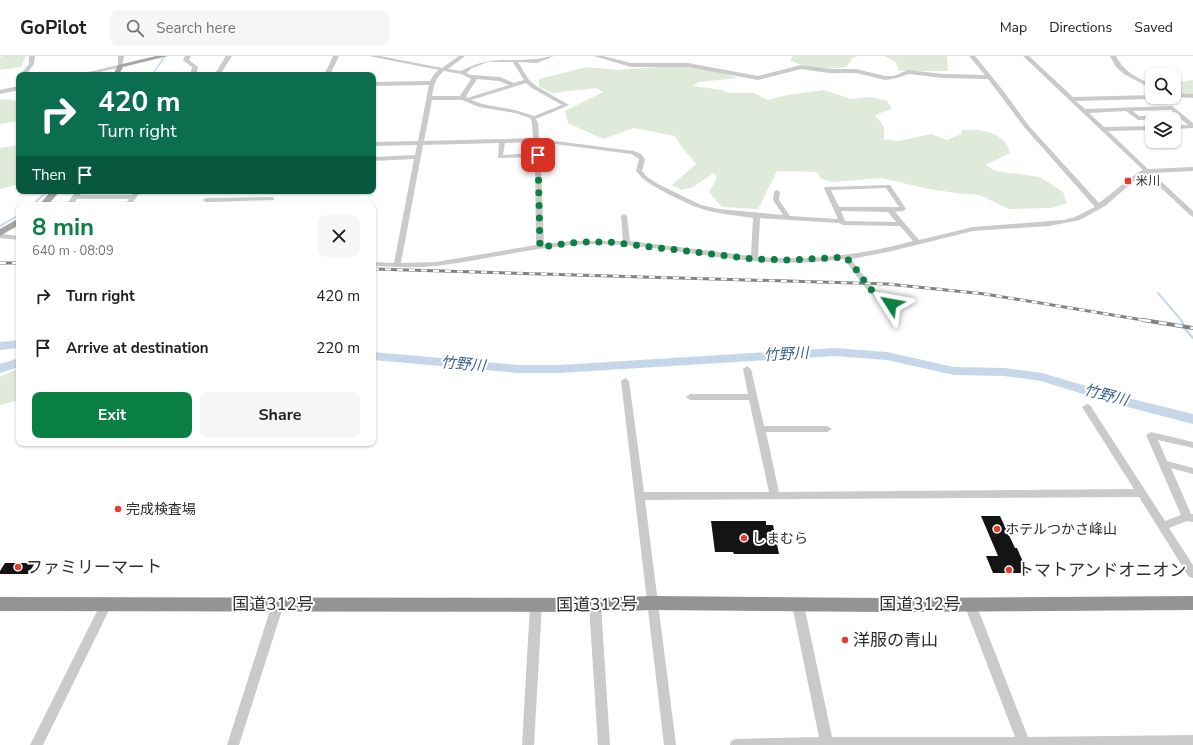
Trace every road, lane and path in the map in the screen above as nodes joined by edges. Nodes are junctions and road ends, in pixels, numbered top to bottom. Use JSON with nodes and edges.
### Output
{"nodes":[{"id":1,"x":32,"y":56,"type":"edge"},
{"id":2,"x":121,"y":56,"type":"edge"},
{"id":3,"x":164,"y":56,"type":"edge"},
{"id":4,"x":188,"y":56,"type":"edge"},
{"id":5,"x":229,"y":56,"type":"edge"},
{"id":6,"x":336,"y":56,"type":"edge"},
{"id":7,"x":372,"y":56,"type":"edge"},
{"id":8,"x":402,"y":56,"type":"edge"},
{"id":9,"x":462,"y":56,"type":"edge"},
{"id":10,"x":551,"y":56,"type":"edge"},
{"id":11,"x":597,"y":56,"type":"edge"},
{"id":12,"x":972,"y":56,"type":"edge"},
{"id":13,"x":1026,"y":56,"type":"edge"},
{"id":14,"x":1113,"y":56,"type":"edge"},
{"id":15,"x":496,"y":58,"type":"edge"},
{"id":16,"x":392,"y":60,"type":"junction"},
{"id":17,"x":514,"y":60,"type":"junction"},
{"id":18,"x":120,"y":66,"type":"junction"},
{"id":19,"x":443,"y":69,"type":"junction"},
{"id":20,"x":26,"y":72,"type":"edge"},
{"id":21,"x":93,"y":72,"type":"edge"},
{"id":22,"x":117,"y":72,"type":"edge"},
{"id":23,"x":194,"y":72,"type":"edge"},
{"id":24,"x":219,"y":72,"type":"edge"},
{"id":25,"x":328,"y":72,"type":"edge"},
{"id":26,"x":462,"y":73,"type":"junction"},
{"id":27,"x":472,"y":77,"type":"junction"},
{"id":28,"x":989,"y":77,"type":"junction"},
{"id":29,"x":527,"y":81,"type":"junction"},
{"id":30,"x":15,"y":83,"type":"dead end"},
{"id":31,"x":432,"y":83,"type":"junction"},
{"id":32,"x":1145,"y":83,"type":"edge"},
{"id":33,"x":376,"y":84,"type":"edge"},
{"id":34,"x":514,"y":85,"type":"junction"},
{"id":35,"x":16,"y":89,"type":"edge"},
{"id":36,"x":7,"y":91,"type":"junction"},
{"id":37,"x":0,"y":92,"type":"edge"},
{"id":38,"x":1181,"y":96,"type":"edge"},
{"id":39,"x":1193,"y":96,"type":"edge"},
{"id":40,"x":1145,"y":97,"type":"edge"},
{"id":41,"x":430,"y":98,"type":"junction"},
{"id":42,"x":465,"y":99,"type":"junction"},
{"id":43,"x":1072,"y":99,"type":"junction"},
{"id":44,"x":1128,"y":110,"type":"junction"},
{"id":45,"x":1085,"y":111,"type":"junction"},
{"id":46,"x":1182,"y":117,"type":"junction"},
{"id":47,"x":533,"y":118,"type":"junction"},
{"id":48,"x":1138,"y":118,"type":"junction"},
{"id":49,"x":1191,"y":122,"type":"edge"},
{"id":50,"x":1145,"y":123,"type":"edge"},
{"id":51,"x":1181,"y":127,"type":"edge"},
{"id":52,"x":1145,"y":128,"type":"edge"},
{"id":53,"x":1104,"y":129,"type":"junction"},
{"id":54,"x":502,"y":140,"type":"junction"},
{"id":55,"x":537,"y":140,"type":"junction"},
{"id":56,"x":422,"y":143,"type":"junction"},
{"id":57,"x":376,"y":144,"type":"edge"},
{"id":58,"x":538,"y":155,"type":"junction"},
{"id":59,"x":418,"y":157,"type":"junction"},
{"id":60,"x":376,"y":159,"type":"edge"},
{"id":61,"x":1193,"y":169,"type":"edge"},
{"id":62,"x":1148,"y":171,"type":"junction"},
{"id":63,"x":777,"y":192,"type":"dead end"},
{"id":64,"x":53,"y":194,"type":"edge"},
{"id":65,"x":78,"y":194,"type":"edge"},
{"id":66,"x":136,"y":194,"type":"edge"},
{"id":67,"x":206,"y":200,"type":"dead end"},
{"id":68,"x":46,"y":202,"type":"edge"},
{"id":69,"x":71,"y":202,"type":"edge"},
{"id":70,"x":271,"y":202,"type":"edge"},
{"id":71,"x":1098,"y":206,"type":"junction"},
{"id":72,"x":837,"y":210,"type":"junction"},
{"id":73,"x":890,"y":210,"type":"junction"},
{"id":74,"x":1193,"y":215,"type":"edge"},
{"id":75,"x":624,"y":216,"type":"dead end"},
{"id":76,"x":757,"y":216,"type":"junction"},
{"id":77,"x":788,"y":218,"type":"junction"},
{"id":78,"x":842,"y":221,"type":"junction"},
{"id":79,"x":16,"y":223,"type":"edge"},
{"id":80,"x":901,"y":224,"type":"junction"},
{"id":81,"x":0,"y":234,"type":"edge"},
{"id":82,"x":16,"y":237,"type":"edge"},
{"id":83,"x":627,"y":243,"type":"junction"},
{"id":84,"x":918,"y":243,"type":"junction"},
{"id":85,"x":540,"y":247,"type":"junction"},
{"id":86,"x":846,"y":257,"type":"junction"},
{"id":87,"x":754,"y":259,"type":"junction"},
{"id":88,"x":376,"y":264,"type":"edge"},
{"id":89,"x":397,"y":265,"type":"junction"},
{"id":90,"x":891,"y":304,"type":"dead end"},
{"id":91,"x":747,"y":369,"type":"dead end"},
{"id":92,"x":625,"y":381,"type":"dead end"},
{"id":93,"x":690,"y":397,"type":"dead end"},
{"id":94,"x":753,"y":397,"type":"junction"},
{"id":95,"x":1087,"y":407,"type":"dead end"},
{"id":96,"x":760,"y":429,"type":"junction"},
{"id":97,"x":827,"y":429,"type":"dead end"},
{"id":98,"x":1193,"y":445,"type":"edge"},
{"id":99,"x":1163,"y":463,"type":"junction"},
{"id":100,"x":1193,"y":470,"type":"edge"},
{"id":101,"x":1141,"y":493,"type":"junction"},
{"id":102,"x":639,"y":496,"type":"junction"},
{"id":103,"x":775,"y":496,"type":"junction"},
{"id":104,"x":1190,"y":518,"type":"edge"},
{"id":105,"x":1162,"y":526,"type":"junction"},
{"id":106,"x":1193,"y":574,"type":"edge"},
{"id":107,"x":652,"y":603,"type":"junction"},
{"id":108,"x":1193,"y":603,"type":"edge"},
{"id":109,"x":0,"y":604,"type":"edge"},
{"id":110,"x":106,"y":604,"type":"junction"},
{"id":111,"x":278,"y":604,"type":"junction"},
{"id":112,"x":970,"y":604,"type":"junction"},
{"id":113,"x":536,"y":605,"type":"junction"},
{"id":114,"x":595,"y":605,"type":"junction"},
{"id":115,"x":798,"y":605,"type":"junction"},
{"id":116,"x":1193,"y":742,"type":"edge"},
{"id":117,"x":827,"y":744,"type":"edge"},
{"id":118,"x":1024,"y":744,"type":"edge"},
{"id":119,"x":36,"y":745,"type":"edge"},
{"id":120,"x":233,"y":745,"type":"edge"},
{"id":121,"x":528,"y":745,"type":"edge"},
{"id":122,"x":604,"y":745,"type":"edge"},
{"id":123,"x":670,"y":745,"type":"edge"},
{"id":124,"x":736,"y":745,"type":"edge"}],
"edges":[{"from":1,"to":20,"type":"street"},
{"from":2,"to":18,"type":"street"},
{"from":3,"to":18,"type":"main road"},
{"from":4,"to":23,"type":"street"},
{"from":5,"to":24,"type":"street"},
{"from":6,"to":25,"type":"street"},
{"from":7,"to":16,"type":"street"},
{"from":8,"to":16,"type":"street"},
{"from":9,"to":19,"type":"street"},
{"from":10,"to":17,"type":"street"},
{"from":11,"to":28,"type":"street"},
{"from":12,"to":28,"type":"street"},
{"from":13,"to":43,"type":"street"},
{"from":14,"to":32,"type":"street"},
{"from":15,"to":17,"type":"street"},
{"from":15,"to":26,"type":"street"},
{"from":16,"to":19,"type":"street"},
{"from":17,"to":29,"type":"street"},
{"from":18,"to":21,"type":"street"},
{"from":18,"to":22,"type":"main road"},
{"from":19,"to":26,"type":"street"},
{"from":19,"to":31,"type":"street"},
{"from":26,"to":27,"type":"street"},
{"from":27,"to":34,"type":"street"},
{"from":27,"to":42,"type":"street"},
{"from":28,"to":71,"type":"street"},
{"from":29,"to":34,"type":"street"},
{"from":29,"to":47,"type":"street"},
{"from":30,"to":36,"type":"street"},
{"from":31,"to":33,"type":"street"},
{"from":31,"to":41,"type":"street"},
{"from":34,"to":42,"type":"street"},
{"from":35,"to":36,"type":"street"},
{"from":36,"to":37,"type":"street"},
{"from":38,"to":39,"type":"street"},
{"from":40,"to":43,"type":"street"},
{"from":41,"to":42,"type":"street"},
{"from":41,"to":56,"type":"street"},
{"from":42,"to":47,"type":"street"},
{"from":43,"to":45,"type":"street"},
{"from":44,"to":45,"type":"street"},
{"from":44,"to":46,"type":"street"},
{"from":44,"to":48,"type":"street"},
{"from":45,"to":53,"type":"street"},
{"from":46,"to":48,"type":"street"},
{"from":46,"to":49,"type":"street"},
{"from":47,"to":55,"type":"street"},
{"from":48,"to":50,"type":"street"},
{"from":49,"to":51,"type":"street"},
{"from":52,"to":53,"type":"street"},
{"from":53,"to":62,"type":"street"},
{"from":54,"to":55,"type":"street"},
{"from":54,"to":56,"type":"street"},
{"from":54,"to":58,"type":"street"},
{"from":55,"to":58,"type":"street"},
{"from":55,"to":76,"type":"street"},
{"from":56,"to":57,"type":"street"},
{"from":56,"to":59,"type":"street"},
{"from":58,"to":85,"type":"street"},
{"from":59,"to":60,"type":"street"},
{"from":59,"to":89,"type":"street"},
{"from":61,"to":62,"type":"street"},
{"from":62,"to":71,"type":"street"},
{"from":62,"to":74,"type":"street"},
{"from":63,"to":77,"type":"street"},
{"from":64,"to":68,"type":"main road"},
{"from":65,"to":66,"type":"street"},
{"from":65,"to":69,"type":"street"},
{"from":67,"to":70,"type":"street"},
{"from":71,"to":84,"type":"street"},
{"from":72,"to":73,"type":"street"},
{"from":72,"to":73,"type":"street"},
{"from":72,"to":78,"type":"street"},
{"from":73,"to":80,"type":"street"},
{"from":75,"to":83,"type":"street"},
{"from":76,"to":77,"type":"street"},
{"from":76,"to":87,"type":"street"},
{"from":77,"to":78,"type":"street"},
{"from":78,"to":80,"type":"street"},
{"from":79,"to":81,"type":"main road"},
{"from":80,"to":84,"type":"street"},
{"from":81,"to":82,"type":"street"},
{"from":83,"to":85,"type":"street"},
{"from":83,"to":87,"type":"street"},
{"from":84,"to":86,"type":"street"},
{"from":85,"to":89,"type":"street"},
{"from":86,"to":87,"type":"street"},
{"from":86,"to":90,"type":"street"},
{"from":88,"to":89,"type":"street"},
{"from":91,"to":94,"type":"street"},
{"from":92,"to":102,"type":"street"},
{"from":93,"to":94,"type":"street"},
{"from":94,"to":96,"type":"street"},
{"from":95,"to":101,"type":"street"},
{"from":96,"to":97,"type":"street"},
{"from":96,"to":103,"type":"street"},
{"from":98,"to":99,"type":"street"},
{"from":99,"to":100,"type":"street"},
{"from":99,"to":104,"type":"street"},
{"from":101,"to":103,"type":"street"},
{"from":101,"to":105,"type":"street"},
{"from":102,"to":103,"type":"street"},
{"from":102,"to":107,"type":"street"},
{"from":104,"to":105,"type":"street"},
{"from":105,"to":106,"type":"street"},
{"from":107,"to":114,"type":"highway","name":"国道312号"},
{"from":107,"to":115,"type":"highway","name":"国道312号"},
{"from":107,"to":123,"type":"street"},
{"from":108,"to":112,"type":"highway","name":"国道312号"},
{"from":109,"to":110,"type":"highway","name":"国道312号"},
{"from":110,"to":111,"type":"highway","name":"国道312号"},
{"from":110,"to":119,"type":"street"},
{"from":111,"to":113,"type":"highway","name":"国道312号"},
{"from":111,"to":120,"type":"street"},
{"from":112,"to":115,"type":"highway","name":"国道312号"},
{"from":112,"to":118,"type":"street"},
{"from":113,"to":114,"type":"highway","name":"国道312号"},
{"from":113,"to":121,"type":"street"},
{"from":114,"to":122,"type":"street"},
{"from":115,"to":117,"type":"street"},
{"from":116,"to":118,"type":"street"},
{"from":117,"to":118,"type":"street"},
{"from":117,"to":124,"type":"street"}]}
